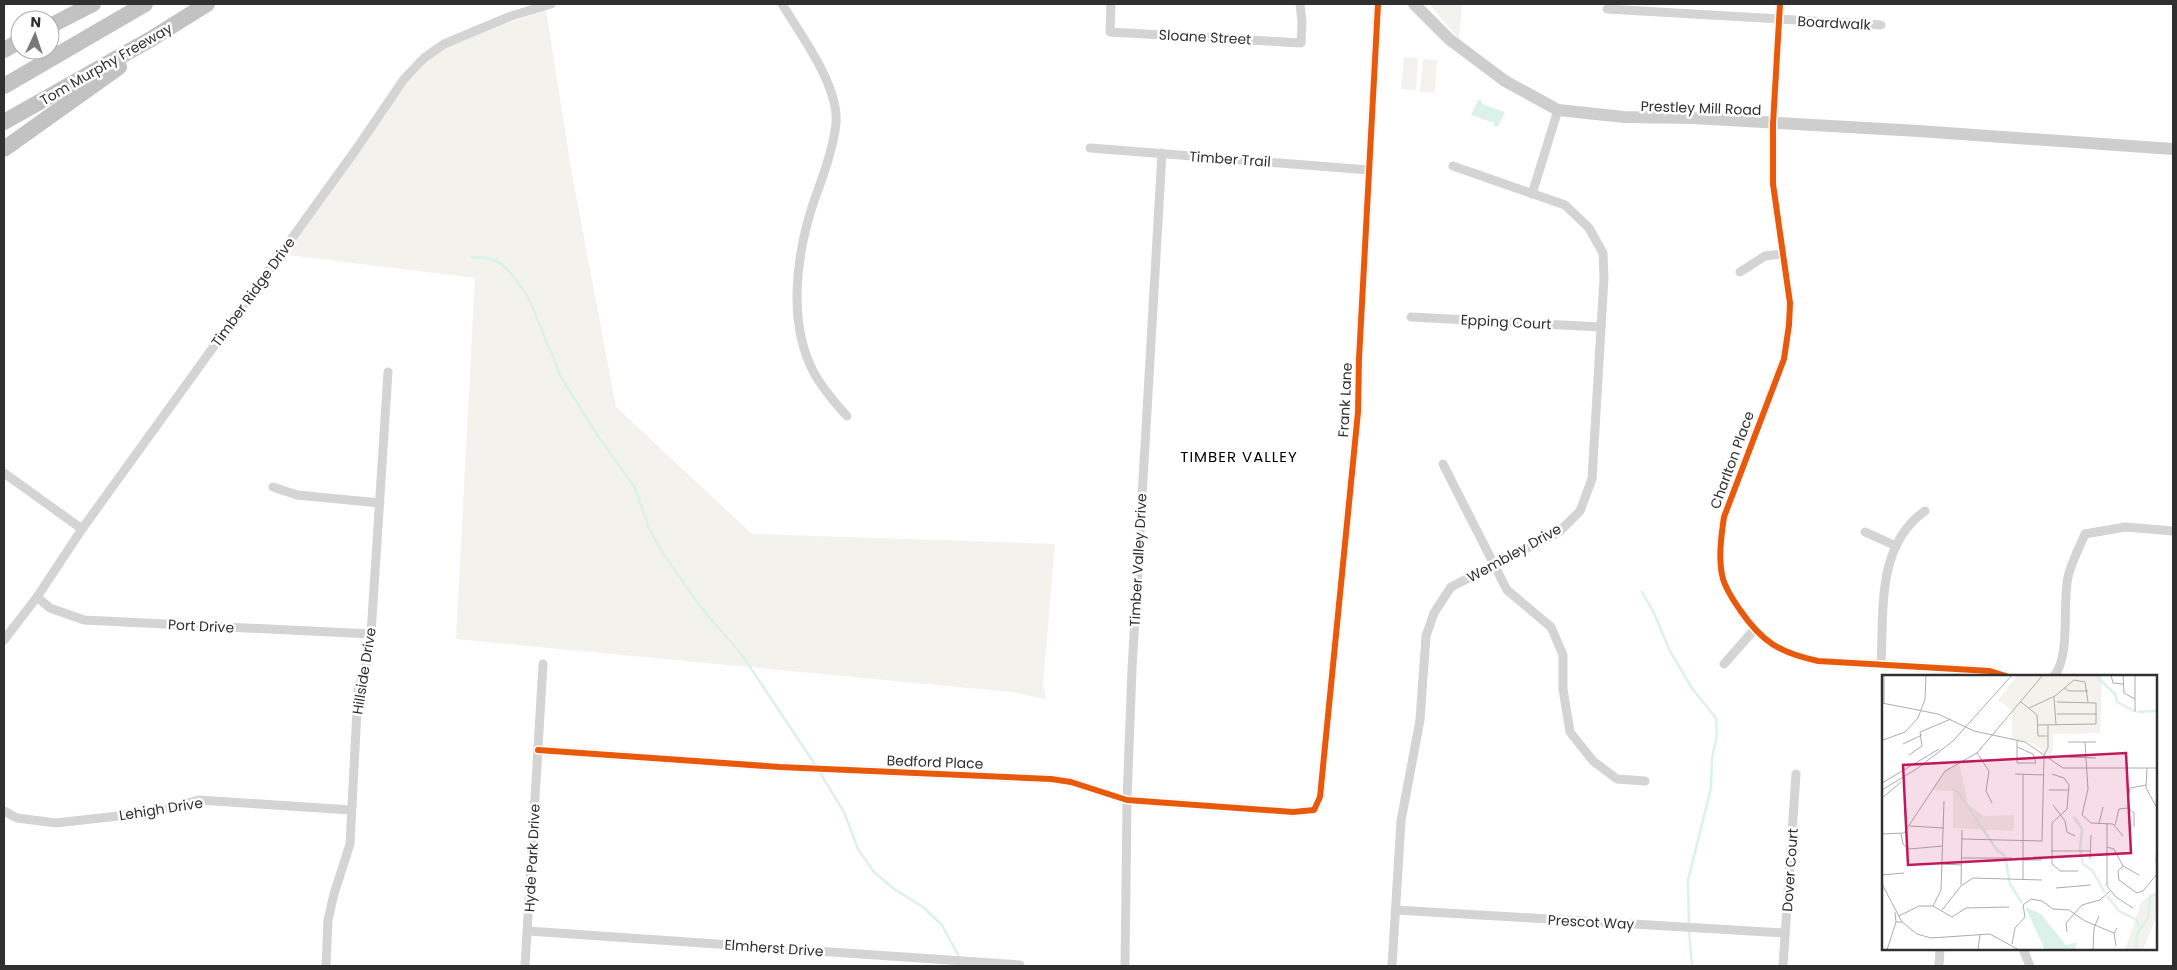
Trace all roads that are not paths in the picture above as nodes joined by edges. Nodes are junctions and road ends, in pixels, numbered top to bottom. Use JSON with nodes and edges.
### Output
{"nodes":[{"id":1,"x":93,"y":4,"type":"edge"},
{"id":2,"x":145,"y":4,"type":"edge"},
{"id":3,"x":207,"y":4,"type":"edge"},
{"id":4,"x":551,"y":4,"type":"edge"},
{"id":5,"x":782,"y":4,"type":"edge"},
{"id":6,"x":1111,"y":4,"type":"edge"},
{"id":7,"x":1300,"y":4,"type":"edge"},
{"id":8,"x":1378,"y":4,"type":"edge"},
{"id":9,"x":1414,"y":4,"type":"edge"},
{"id":10,"x":1780,"y":4,"type":"edge"},
{"id":11,"x":1607,"y":9,"type":"dead end"},
{"id":12,"x":1779,"y":20,"type":"junction"},
{"id":13,"x":60,"y":21,"type":"edge"},
{"id":14,"x":1881,"y":25,"type":"dead end"},
{"id":15,"x":151,"y":39,"type":"junction"},
{"id":16,"x":4,"y":86,"type":"edge"},
{"id":17,"x":1558,"y":110,"type":"junction"},
{"id":18,"x":4,"y":122,"type":"edge"},
{"id":19,"x":1773,"y":124,"type":"junction"},
{"id":20,"x":1090,"y":148,"type":"dead end"},
{"id":21,"x":4,"y":149,"type":"edge"},
{"id":22,"x":2173,"y":150,"type":"edge"},
{"id":23,"x":1162,"y":153,"type":"junction"},
{"id":24,"x":1453,"y":166,"type":"dead end"},
{"id":25,"x":1369,"y":170,"type":"junction"},
{"id":26,"x":1532,"y":194,"type":"junction"},
{"id":27,"x":1783,"y":254,"type":"junction"},
{"id":28,"x":1740,"y":272,"type":"dead end"},
{"id":29,"x":1411,"y":317,"type":"dead end"},
{"id":30,"x":1601,"y":326,"type":"junction"},
{"id":31,"x":388,"y":372,"type":"dead end"},
{"id":32,"x":847,"y":416,"type":"dead end"},
{"id":33,"x":1443,"y":464,"type":"dead end"},
{"id":34,"x":4,"y":473,"type":"edge"},
{"id":35,"x":273,"y":487,"type":"dead end"},
{"id":36,"x":380,"y":503,"type":"junction"},
{"id":37,"x":1925,"y":511,"type":"dead end"},
{"id":38,"x":82,"y":529,"type":"junction"},
{"id":39,"x":2173,"y":531,"type":"edge"},
{"id":40,"x":1865,"y":532,"type":"dead end"},
{"id":41,"x":1896,"y":546,"type":"junction"},
{"id":42,"x":1494,"y":565,"type":"junction"},
{"id":43,"x":37,"y":597,"type":"junction"},
{"id":44,"x":1754,"y":630,"type":"junction"},
{"id":45,"x":370,"y":634,"type":"junction"},
{"id":46,"x":4,"y":640,"type":"edge"},
{"id":47,"x":543,"y":664,"type":"dead end"},
{"id":48,"x":1724,"y":664,"type":"dead end"},
{"id":49,"x":1881,"y":664,"type":"junction"},
{"id":50,"x":1957,"y":672,"type":"edge"},
{"id":51,"x":2003,"y":675,"type":"edge"},
{"id":52,"x":2055,"y":675,"type":"edge"},
{"id":53,"x":538,"y":750,"type":"junction"},
{"id":54,"x":1796,"y":774,"type":"dead end"},
{"id":55,"x":1645,"y":781,"type":"dead end"},
{"id":56,"x":1320,"y":796,"type":"joint"},
{"id":57,"x":1127,"y":800,"type":"junction"},
{"id":58,"x":351,"y":810,"type":"junction"},
{"id":59,"x":4,"y":811,"type":"edge"},
{"id":60,"x":1396,"y":910,"type":"junction"},
{"id":61,"x":528,"y":931,"type":"junction"},
{"id":62,"x":1785,"y":933,"type":"junction"},
{"id":63,"x":1940,"y":950,"type":"edge"},
{"id":64,"x":2023,"y":950,"type":"edge"},
{"id":65,"x":1020,"y":965,"type":"dead end"},
{"id":66,"x":326,"y":966,"type":"edge"},
{"id":67,"x":525,"y":966,"type":"edge"},
{"id":68,"x":1125,"y":966,"type":"edge"},
{"id":69,"x":1392,"y":966,"type":"edge"},
{"id":70,"x":1783,"y":966,"type":"edge"},
{"id":71,"x":1939,"y":966,"type":"edge"},
{"id":72,"x":2030,"y":966,"type":"edge"}],
"edges":[{"from":1,"to":13,"type":"highway"},
{"from":2,"to":16,"type":"highway"},
{"from":3,"to":15,"type":"highway","name":"Tom Murphy Freeway"},
{"from":4,"to":38,"type":"street","name":"Timber Ridge Drive"},
{"from":5,"to":32,"type":"street"},
{"from":6,"to":7,"type":"street","name":"Sloane Street"},
{"from":8,"to":25,"type":"street","name":"Frank Lane"},
{"from":9,"to":17,"type":"street","name":"Prestley Mill Road"},
{"from":10,"to":12,"type":"street","name":"Charlton Place"},
{"from":11,"to":12,"type":"street","name":"Boardwalk"},
{"from":12,"to":14,"type":"street","name":"Boardwalk"},
{"from":12,"to":19,"type":"street","name":"Charlton Place"},
{"from":15,"to":18,"type":"highway","name":"Tom Murphy Freeway"},
{"from":15,"to":21,"type":"highway"},
{"from":17,"to":19,"type":"street","name":"Prestley Mill Road"},
{"from":17,"to":26,"type":"street"},
{"from":19,"to":22,"type":"street","name":"Prestley Mill Road"},
{"from":19,"to":27,"type":"street","name":"Charlton Place"},
{"from":20,"to":23,"type":"street","name":"Timber Trail"},
{"from":23,"to":25,"type":"street","name":"Timber Trail"},
{"from":23,"to":57,"type":"street","name":"Timber Valley Drive"},
{"from":24,"to":26,"type":"street","name":"Wembley Drive"},
{"from":25,"to":56,"type":"street","name":"Frank Lane"},
{"from":26,"to":30,"type":"street","name":"Wembley Drive"},
{"from":27,"to":28,"type":"street"},
{"from":27,"to":44,"type":"street","name":"Charlton Place"},
{"from":29,"to":30,"type":"street","name":"Epping Court"},
{"from":30,"to":42,"type":"street","name":"Wembley Drive"},
{"from":31,"to":36,"type":"street","name":"Hillside Drive"},
{"from":33,"to":42,"type":"street"},
{"from":34,"to":38,"type":"street"},
{"from":35,"to":36,"type":"street"},
{"from":36,"to":45,"type":"street","name":"Hillside Drive"},
{"from":37,"to":41,"type":"street"},
{"from":38,"to":43,"type":"street","name":"Timber Ridge Drive"},
{"from":39,"to":52,"type":"street"},
{"from":40,"to":41,"type":"street"},
{"from":41,"to":49,"type":"street"},
{"from":42,"to":55,"type":"street"},
{"from":42,"to":60,"type":"street","name":"Wembley Drive"},
{"from":43,"to":45,"type":"street","name":"Port Drive"},
{"from":43,"to":46,"type":"street","name":"Timber Ridge Drive"},
{"from":44,"to":48,"type":"street"},
{"from":44,"to":49,"type":"street","name":"Charlton Place"},
{"from":45,"to":58,"type":"street","name":"Hillside Drive"},
{"from":47,"to":53,"type":"street","name":"Hyde Park Drive"},
{"from":49,"to":50,"type":"street","name":"Charlton Place"},
{"from":50,"to":51,"type":"street","name":"Charlton Place"},
{"from":53,"to":57,"type":"street","name":"Bedford Place"},
{"from":53,"to":61,"type":"street","name":"Hyde Park Drive"},
{"from":54,"to":62,"type":"street","name":"Dover Court"},
{"from":56,"to":57,"type":"street","name":"Bedford Place"},
{"from":57,"to":68,"type":"street","name":"Timber Valley Drive"},
{"from":58,"to":59,"type":"street","name":"Lehigh Drive"},
{"from":58,"to":66,"type":"street","name":"Hillside Drive"},
{"from":60,"to":62,"type":"street","name":"Prescot Way"},
{"from":60,"to":69,"type":"street","name":"Wembley Drive"},
{"from":61,"to":65,"type":"street","name":"Elmherst Drive"},
{"from":61,"to":67,"type":"street","name":"Hyde Park Drive"},
{"from":62,"to":70,"type":"street","name":"Dover Court"},
{"from":63,"to":71,"type":"street"},
{"from":64,"to":72,"type":"street"}]}
